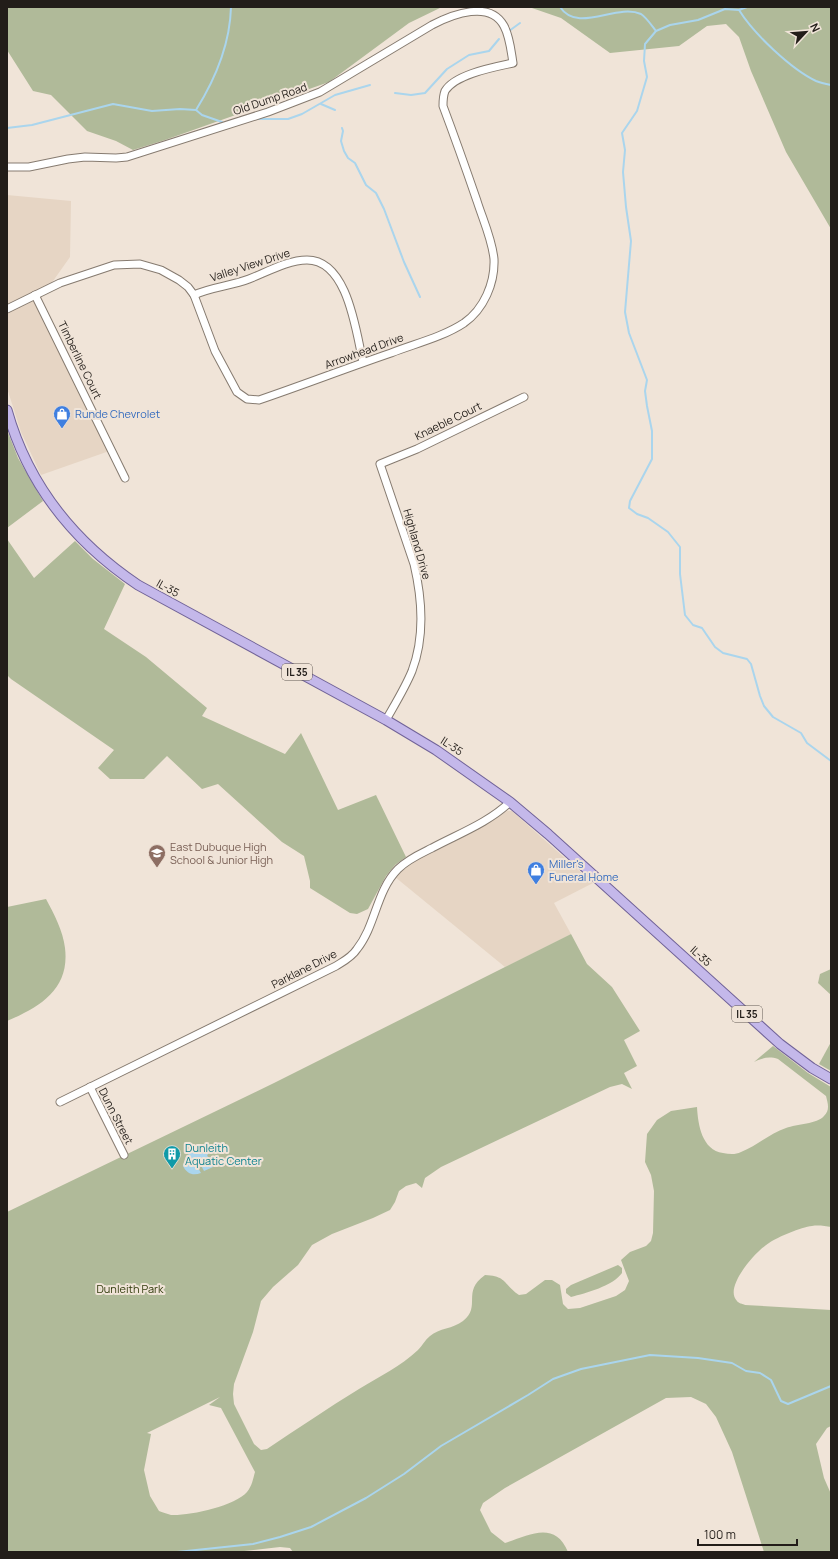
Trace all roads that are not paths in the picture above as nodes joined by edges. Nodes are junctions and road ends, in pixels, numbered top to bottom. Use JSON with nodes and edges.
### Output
{"nodes":[{"id":1,"x":509,"y":39,"type":"joint"},
{"id":2,"x":7,"y":167,"type":"edge"},
{"id":3,"x":36,"y":295,"type":"junction"},
{"id":4,"x":194,"y":295,"type":"junction"},
{"id":5,"x":7,"y":309,"type":"edge"},
{"id":6,"x":363,"y":362,"type":"junction"},
{"id":7,"x":524,"y":397,"type":"dead end"},
{"id":8,"x":7,"y":410,"type":"edge"},
{"id":9,"x":380,"y":464,"type":"joint"},
{"id":10,"x":124,"y":478,"type":"dead end"},
{"id":11,"x":386,"y":720,"type":"junction"},
{"id":12,"x":510,"y":802,"type":"junction"},
{"id":13,"x":831,"y":1079,"type":"edge"},
{"id":14,"x":90,"y":1087,"type":"junction"},
{"id":15,"x":60,"y":1102,"type":"dead end"},
{"id":16,"x":124,"y":1155,"type":"dead end"}],
"edges":[{"from":1,"to":2,"type":"street","name":"Old Dump Road"},
{"from":1,"to":6,"type":"street","name":"Arrowhead Drive"},
{"from":3,"to":4,"type":"street","name":"Arrowhead Drive"},
{"from":3,"to":5,"type":"street","name":"Arrowhead Drive"},
{"from":3,"to":10,"type":"street","name":"Timberline Court"},
{"from":4,"to":6,"type":"street","name":"Arrowhead Drive"},
{"from":4,"to":6,"type":"street","name":"Valley View Drive"},
{"from":7,"to":9,"type":"street","name":"Knaeble Court"},
{"from":8,"to":11,"type":"main road","name":"IL-35","number":"IL 35"},
{"from":9,"to":11,"type":"street","name":"Highland Drive"},
{"from":11,"to":12,"type":"main road","name":"IL-35","number":"IL 35"},
{"from":12,"to":13,"type":"main road","name":"IL-35","number":"IL 35"},
{"from":12,"to":14,"type":"street","name":"Parklane Drive"},
{"from":14,"to":15,"type":"street","name":"Parklane Drive"},
{"from":14,"to":16,"type":"street","name":"Dunn Street"}]}
